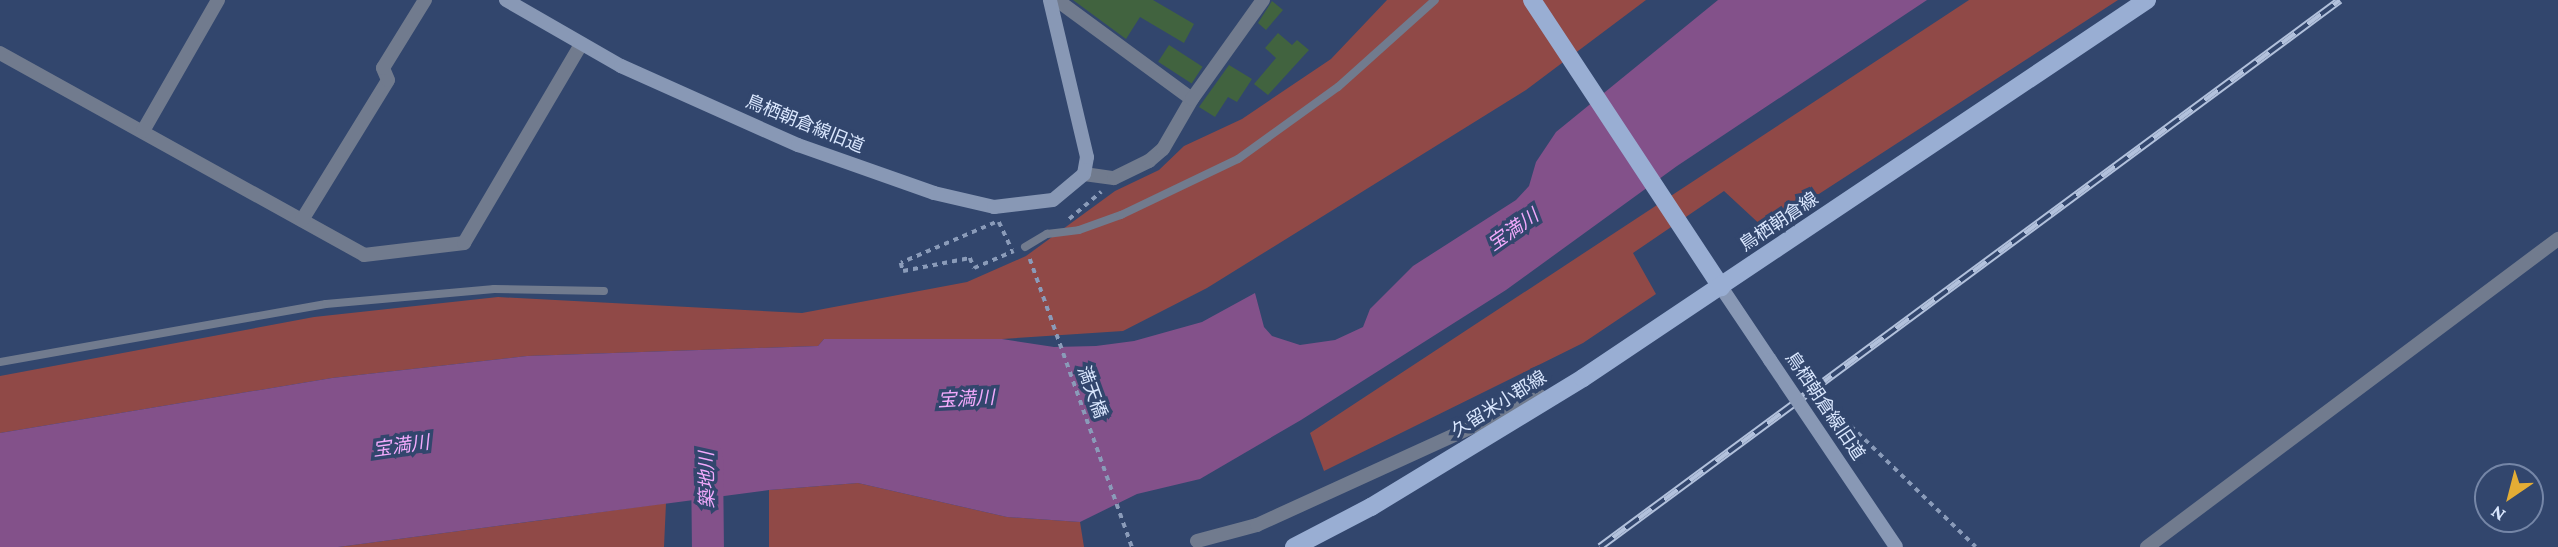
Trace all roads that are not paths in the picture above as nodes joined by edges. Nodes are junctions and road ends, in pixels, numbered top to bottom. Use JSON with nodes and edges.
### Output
{"nodes":[{"id":1,"x":218,"y":0,"type":"edge"},
{"id":2,"x":425,"y":0,"type":"edge"},
{"id":3,"x":506,"y":0,"type":"edge"},
{"id":4,"x":1050,"y":0,"type":"edge"},
{"id":5,"x":1057,"y":0,"type":"edge"},
{"id":6,"x":1263,"y":0,"type":"edge"},
{"id":7,"x":1435,"y":0,"type":"edge"},
{"id":8,"x":1532,"y":0,"type":"edge"},
{"id":9,"x":2147,"y":0,"type":"edge"},
{"id":10,"x":2128,"y":6,"type":"edge"},
{"id":11,"x":580,"y":44,"type":"junction"},
{"id":12,"x":0,"y":53,"type":"edge"},
{"id":13,"x":1192,"y":99,"type":"junction"},
{"id":14,"x":143,"y":131,"type":"junction"},
{"id":15,"x":1084,"y":174,"type":"junction"},
{"id":16,"x":302,"y":220,"type":"junction"},
{"id":17,"x":2558,"y":239,"type":"edge"},
{"id":18,"x":1025,"y":247,"type":"road end"},
{"id":19,"x":1721,"y":287,"type":"junction"},
{"id":20,"x":604,"y":291,"type":"dead end"},
{"id":21,"x":0,"y":362,"type":"edge"},
{"id":22,"x":1583,"y":378,"type":"junction"},
{"id":23,"x":1197,"y":541,"type":"dead end"},
{"id":24,"x":1294,"y":547,"type":"edge"},
{"id":25,"x":1896,"y":547,"type":"edge"},
{"id":26,"x":2147,"y":547,"type":"edge"}],
"edges":[{"from":1,"to":14,"type":"street"},
{"from":2,"to":16,"type":"street"},
{"from":3,"to":11,"type":"street","name":"鳥栖朝倉線旧道"},
{"from":4,"to":15,"type":"street"},
{"from":5,"to":13,"type":"street"},
{"from":6,"to":13,"type":"street"},
{"from":7,"to":18,"type":"lane"},
{"from":8,"to":19,"type":"main road"},
{"from":9,"to":10,"type":"main road","name":"鳥栖朝倉線"},
{"from":10,"to":19,"type":"main road","name":"鳥栖朝倉線"},
{"from":11,"to":15,"type":"street","name":"鳥栖朝倉線旧道"},
{"from":11,"to":16,"type":"street"},
{"from":12,"to":14,"type":"street"},
{"from":13,"to":15,"type":"street"},
{"from":14,"to":16,"type":"street"},
{"from":17,"to":26,"type":"street"},
{"from":19,"to":22,"type":"main road","name":"久留米小郡線"},
{"from":19,"to":25,"type":"street","name":"鳥栖朝倉線旧道","bridge":true},
{"from":20,"to":21,"type":"lane"},
{"from":22,"to":23,"type":"street"},
{"from":22,"to":24,"type":"main road","name":"久留米小郡線"}]}
